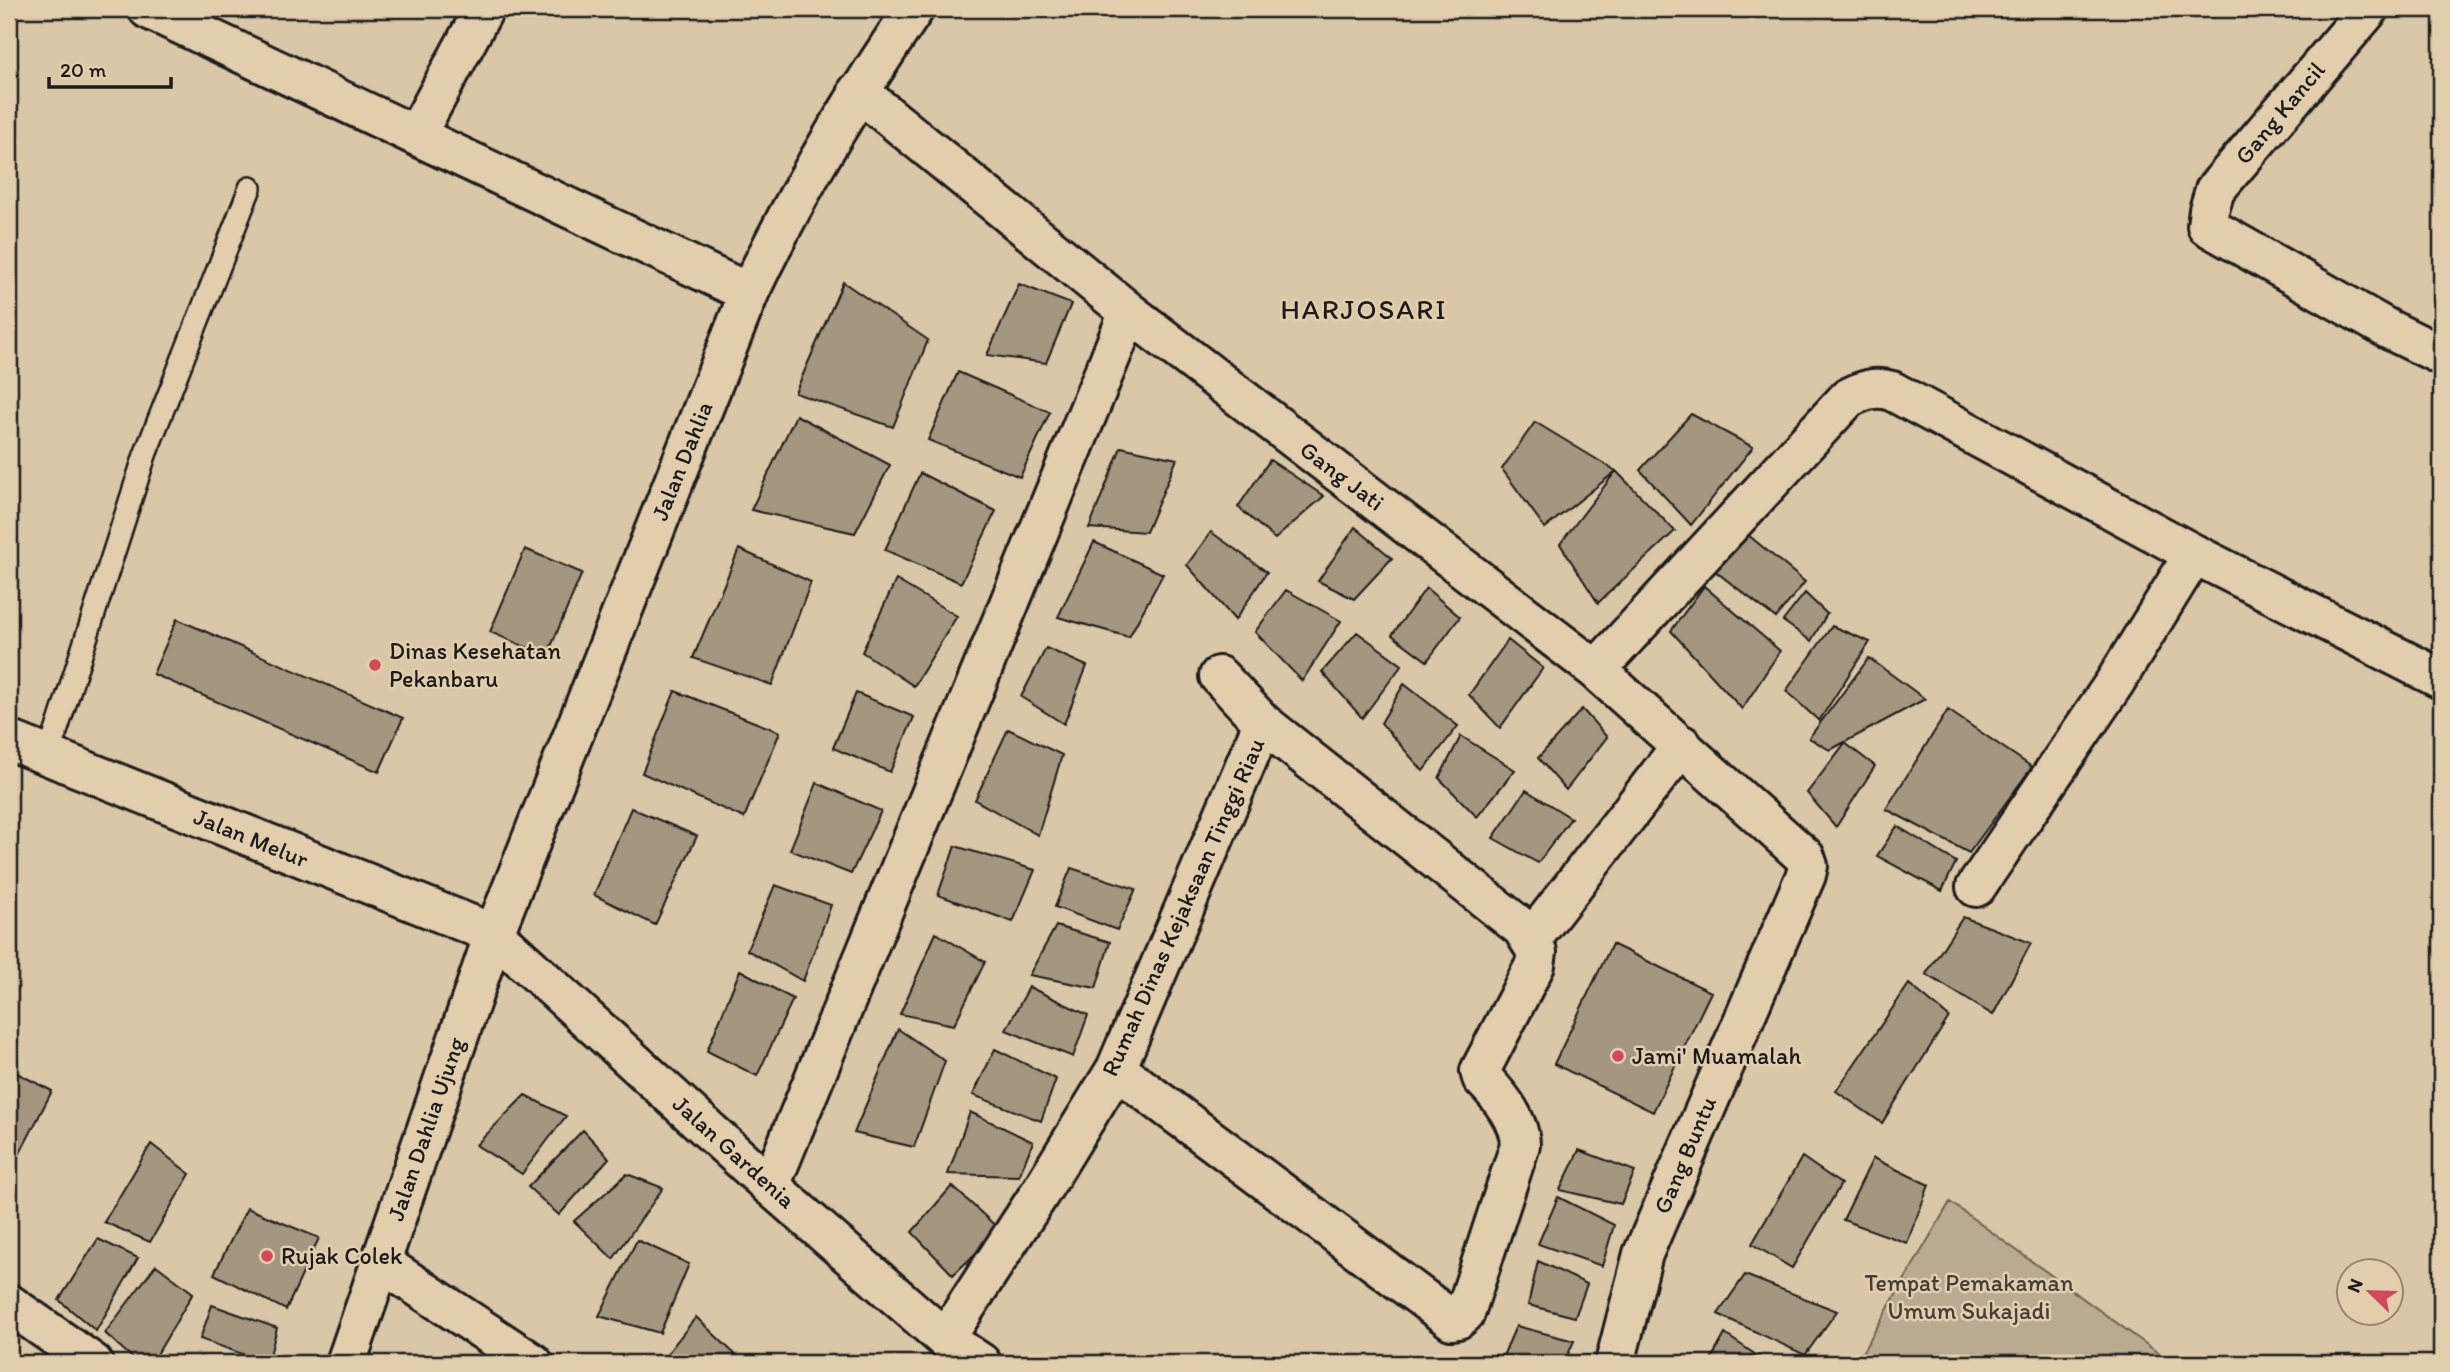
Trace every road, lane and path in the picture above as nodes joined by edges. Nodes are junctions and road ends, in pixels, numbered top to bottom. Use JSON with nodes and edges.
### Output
{"nodes":[{"id":1,"x":148,"y":9,"type":"edge"},
{"id":2,"x":484,"y":9,"type":"edge"},
{"id":3,"x":914,"y":9,"type":"edge"},
{"id":4,"x":2369,"y":9,"type":"edge"},
{"id":5,"x":858,"y":91,"type":"junction"},
{"id":6,"x":416,"y":135,"type":"junction"},
{"id":7,"x":250,"y":188,"type":"dead end"},
{"id":8,"x":749,"y":293,"type":"junction"},
{"id":9,"x":1129,"y":312,"type":"junction"},
{"id":10,"x":2441,"y":355,"type":"edge"},
{"id":11,"x":2194,"y":554,"type":"junction"},
{"id":12,"x":1596,"y":670,"type":"junction"},
{"id":13,"x":1219,"y":676,"type":"dead end"},
{"id":14,"x":2441,"y":679,"type":"edge"},
{"id":15,"x":1263,"y":723,"type":"junction"},
{"id":16,"x":9,"y":740,"type":"edge"},
{"id":17,"x":1682,"y":745,"type":"junction"},
{"id":18,"x":48,"y":757,"type":"junction"},
{"id":19,"x":1806,"y":875,"type":"joint"},
{"id":20,"x":1976,"y":887,"type":"dead end"},
{"id":21,"x":494,"y":934,"type":"junction"},
{"id":22,"x":1531,"y":940,"type":"junction"},
{"id":23,"x":1116,"y":1069,"type":"junction"},
{"id":24,"x":770,"y":1186,"type":"junction"},
{"id":25,"x":380,"y":1262,"type":"junction"},
{"id":26,"x":9,"y":1304,"type":"edge"},
{"id":27,"x":945,"y":1339,"type":"junction"},
{"id":28,"x":93,"y":1363,"type":"edge"},
{"id":29,"x":346,"y":1363,"type":"edge"},
{"id":30,"x":533,"y":1363,"type":"edge"},
{"id":31,"x":981,"y":1363,"type":"edge"},
{"id":32,"x":1615,"y":1363,"type":"edge"}],
"edges":[{"from":1,"to":6,"type":"street"},
{"from":2,"to":6,"type":"street"},
{"from":3,"to":5,"type":"street","name":"Jalan Dahlia"},
{"from":4,"to":10,"type":"street","name":"Gang Kancil"},
{"from":5,"to":8,"type":"street","name":"Jalan Dahlia"},
{"from":5,"to":9,"type":"street","name":"Gang Jati"},
{"from":6,"to":8,"type":"street"},
{"from":7,"to":18,"type":"lane"},
{"from":8,"to":21,"type":"street","name":"Jalan Dahlia"},
{"from":9,"to":12,"type":"street","name":"Gang Jati"},
{"from":9,"to":24,"type":"street"},
{"from":11,"to":12,"type":"street"},
{"from":11,"to":14,"type":"street"},
{"from":11,"to":20,"type":"street"},
{"from":12,"to":17,"type":"street","name":"Gang Jati"},
{"from":13,"to":15,"type":"street"},
{"from":15,"to":22,"type":"street"},
{"from":15,"to":23,"type":"street","name":"Rumah Dinas Kejaksaan Tinggi Riau"},
{"from":16,"to":18,"type":"street","name":"Jalan Melur"},
{"from":17,"to":19,"type":"street","name":"Gang Jati"},
{"from":17,"to":22,"type":"street"},
{"from":18,"to":21,"type":"street","name":"Jalan Melur"},
{"from":19,"to":32,"type":"street","name":"Gang Buntu"},
{"from":21,"to":24,"type":"street","name":"Jalan Gardenia"},
{"from":21,"to":25,"type":"street","name":"Jalan Dahlia Ujung"},
{"from":22,"to":23,"type":"street"},
{"from":23,"to":27,"type":"street","name":"Rumah Dinas Kejaksaan Tinggi Riau"},
{"from":24,"to":27,"type":"street","name":"Jalan Gardenia"},
{"from":25,"to":29,"type":"street","name":"Jalan Dahlia Ujung"},
{"from":25,"to":30,"type":"street"},
{"from":26,"to":28,"type":"street"},
{"from":27,"to":31,"type":"street","name":"Jalan Gardenia"}]}
